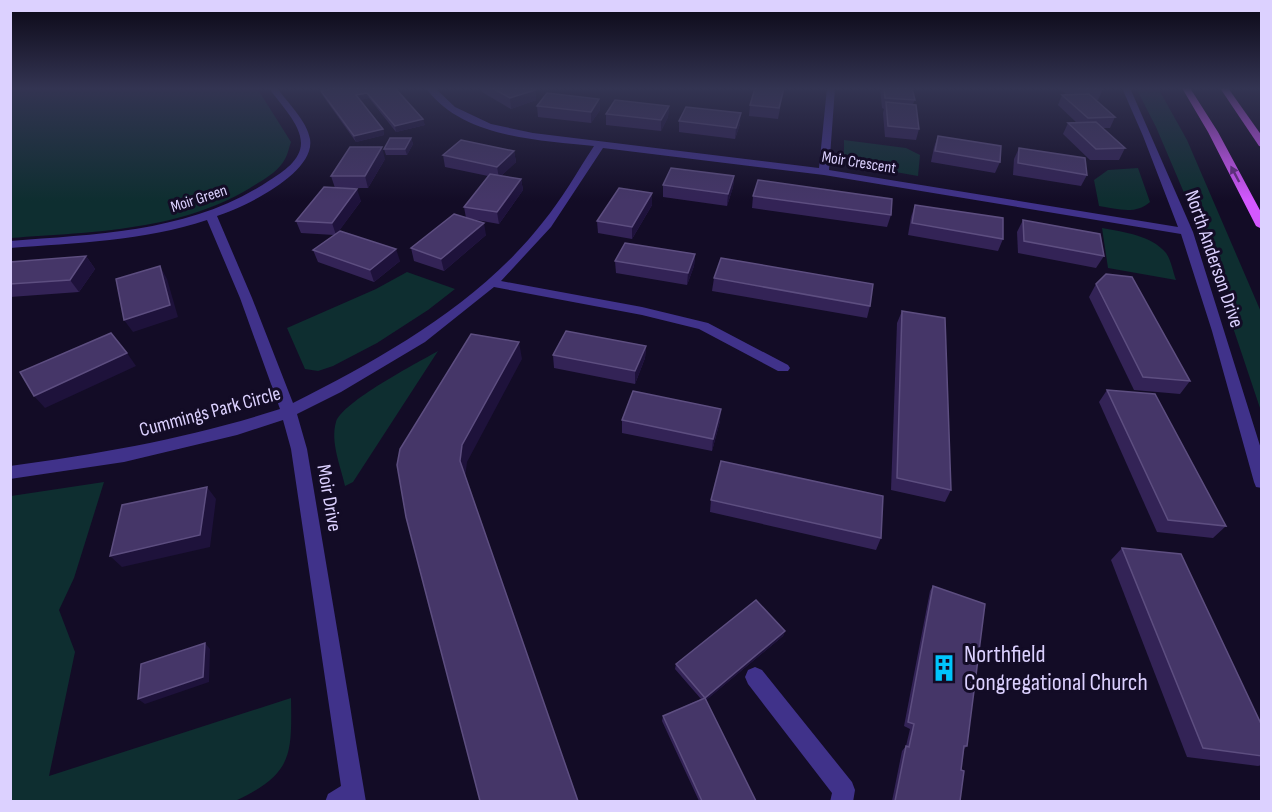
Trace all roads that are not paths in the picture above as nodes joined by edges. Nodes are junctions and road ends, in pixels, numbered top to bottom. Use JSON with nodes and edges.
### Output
{"nodes":[{"id":1,"x":298,"y":126,"type":"edge"},
{"id":2,"x":488,"y":126,"type":"edge"},
{"id":3,"x":828,"y":126,"type":"edge"},
{"id":4,"x":1144,"y":126,"type":"edge"},
{"id":5,"x":1208,"y":126,"type":"edge"},
{"id":6,"x":1250,"y":126,"type":"edge"},
{"id":7,"x":1262,"y":144,"type":"edge"},
{"id":8,"x":600,"y":145,"type":"junction"},
{"id":9,"x":824,"y":172,"type":"junction"},
{"id":10,"x":211,"y":215,"type":"junction"},
{"id":11,"x":1262,"y":226,"type":"edge"},
{"id":12,"x":1187,"y":232,"type":"junction"},
{"id":13,"x":10,"y":244,"type":"edge"},
{"id":14,"x":492,"y":283,"type":"junction"},
{"id":15,"x":783,"y":369,"type":"dead end"},
{"id":16,"x":289,"y":412,"type":"junction"},
{"id":17,"x":10,"y":474,"type":"edge"},
{"id":18,"x":1262,"y":482,"type":"edge"},
{"id":19,"x":755,"y":677,"type":"dead end"},
{"id":20,"x":348,"y":798,"type":"edge"},
{"id":21,"x":841,"y":801,"type":"edge"}],
"edges":[{"from":1,"to":10,"type":"street","name":"Moir Green"},
{"from":2,"to":8,"type":"street","name":"Moir Crescent"},
{"from":3,"to":9,"type":"street"},
{"from":4,"to":12,"type":"street","name":"North Anderson Drive"},
{"from":11,"to":5,"type":"main road","one_way":true},
{"from":6,"to":7,"type":"main road"},
{"from":8,"to":9,"type":"street","name":"Moir Crescent"},
{"from":8,"to":14,"type":"street","name":"Cummings Park Circle"},
{"from":9,"to":12,"type":"street","name":"Moir Crescent"},
{"from":10,"to":13,"type":"street","name":"Moir Green"},
{"from":10,"to":16,"type":"street","name":"Moir Drive"},
{"from":12,"to":18,"type":"street","name":"North Anderson Drive"},
{"from":14,"to":15,"type":"street"},
{"from":14,"to":16,"type":"street","name":"Cummings Park Circle"},
{"from":16,"to":17,"type":"street","name":"Cummings Park Circle"},
{"from":16,"to":20,"type":"street","name":"Moir Drive"},
{"from":19,"to":21,"type":"street"}]}
